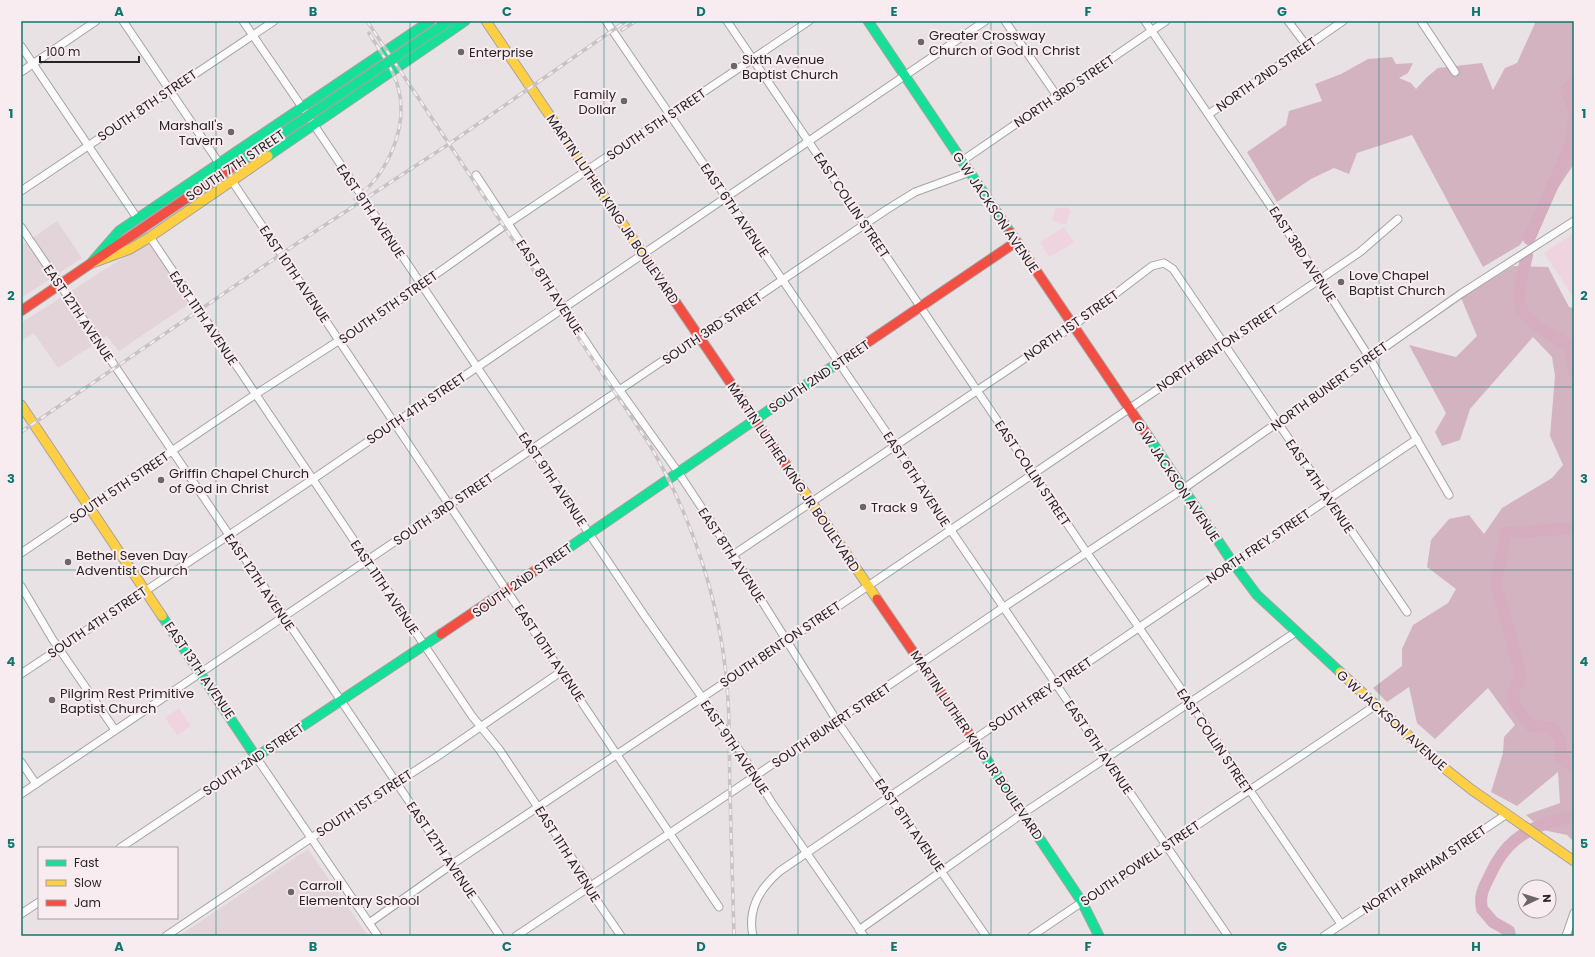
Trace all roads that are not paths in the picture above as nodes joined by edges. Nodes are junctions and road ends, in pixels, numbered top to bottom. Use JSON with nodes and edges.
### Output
{"nodes":[{"id":1,"x":96,"y":21,"type":"edge"},
{"id":2,"x":123,"y":21,"type":"edge"},
{"id":3,"x":244,"y":21,"type":"edge"},
{"id":4,"x":274,"y":21,"type":"edge"},
{"id":5,"x":430,"y":21,"type":"edge"},
{"id":6,"x":449,"y":21,"type":"edge"},
{"id":7,"x":465,"y":21,"type":"edge"},
{"id":8,"x":486,"y":21,"type":"edge"},
{"id":9,"x":606,"y":21,"type":"edge"},
{"id":10,"x":727,"y":21,"type":"edge"},
{"id":11,"x":809,"y":21,"type":"edge"},
{"id":12,"x":868,"y":21,"type":"edge"},
{"id":13,"x":985,"y":21,"type":"edge"},
{"id":14,"x":1005,"y":21,"type":"edge"},
{"id":15,"x":1145,"y":21,"type":"edge"},
{"id":16,"x":1166,"y":21,"type":"edge"},
{"id":17,"x":1288,"y":21,"type":"edge"},
{"id":18,"x":1343,"y":21,"type":"edge"},
{"id":19,"x":1421,"y":21,"type":"edge"},
{"id":20,"x":1152,"y":31,"type":"junction"},
{"id":21,"x":253,"y":35,"type":"junction"},
{"id":22,"x":21,"y":46,"type":"edge"},
{"id":23,"x":1306,"y":46,"type":"junction"},
{"id":24,"x":754,"y":58,"type":"junction"},
{"id":25,"x":33,"y":64,"type":"junction"},
{"id":26,"x":21,"y":72,"type":"edge"},
{"id":27,"x":1455,"y":72,"type":"dead end"},
{"id":28,"x":904,"y":75,"type":"junction"},
{"id":29,"x":170,"y":90,"type":"junction"},
{"id":30,"x":1056,"y":96,"type":"junction"},
{"id":31,"x":302,"y":107,"type":"junction"},
{"id":32,"x":1209,"y":114,"type":"junction"},
{"id":33,"x":670,"y":115,"type":"junction"},
{"id":34,"x":314,"y":125,"type":"junction"},
{"id":35,"x":809,"y":141,"type":"junction"},
{"id":36,"x":88,"y":145,"type":"junction"},
{"id":37,"x":962,"y":160,"type":"junction"},
{"id":38,"x":220,"y":163,"type":"junction"},
{"id":39,"x":587,"y":171,"type":"junction"},
{"id":40,"x":970,"y":172,"type":"junction"},
{"id":41,"x":476,"y":175,"type":"dead end"},
{"id":42,"x":232,"y":181,"type":"junction"},
{"id":43,"x":21,"y":191,"type":"edge"},
{"id":44,"x":726,"y":197,"type":"junction"},
{"id":45,"x":137,"y":218,"type":"junction"},
{"id":46,"x":1398,"y":219,"type":"dead end"},
{"id":47,"x":1574,"y":221,"type":"edge"},
{"id":48,"x":508,"y":224,"type":"junction"},
{"id":49,"x":865,"y":224,"type":"junction"},
{"id":50,"x":21,"y":227,"type":"edge"},
{"id":51,"x":150,"y":237,"type":"junction"},
{"id":52,"x":1016,"y":242,"type":"junction"},
{"id":53,"x":644,"y":253,"type":"junction"},
{"id":54,"x":92,"y":263,"type":"junction"},
{"id":55,"x":1164,"y":263,"type":"joint"},
{"id":56,"x":1319,"y":278,"type":"junction"},
{"id":57,"x":783,"y":281,"type":"junction"},
{"id":58,"x":60,"y":284,"type":"junction"},
{"id":59,"x":421,"y":284,"type":"junction"},
{"id":60,"x":921,"y":306,"type":"junction"},
{"id":61,"x":563,"y":307,"type":"junction"},
{"id":62,"x":21,"y":311,"type":"edge"},
{"id":63,"x":1073,"y":326,"type":"junction"},
{"id":64,"x":699,"y":336,"type":"junction"},
{"id":65,"x":340,"y":340,"type":"junction"},
{"id":66,"x":1224,"y":344,"type":"junction"},
{"id":67,"x":1368,"y":357,"type":"junction"},
{"id":68,"x":838,"y":362,"type":"junction"},
{"id":69,"x":477,"y":367,"type":"junction"},
{"id":70,"x":977,"y":389,"type":"junction"},
{"id":71,"x":620,"y":390,"type":"junction"},
{"id":72,"x":256,"y":394,"type":"junction"},
{"id":73,"x":21,"y":405,"type":"edge"},
{"id":74,"x":1129,"y":409,"type":"junction"},
{"id":75,"x":755,"y":420,"type":"junction"},
{"id":76,"x":395,"y":422,"type":"junction"},
{"id":77,"x":1278,"y":423,"type":"junction"},
{"id":78,"x":1417,"y":439,"type":"junction"},
{"id":79,"x":895,"y":445,"type":"junction"},
{"id":80,"x":532,"y":449,"type":"junction"},
{"id":81,"x":172,"y":451,"type":"junction"},
{"id":82,"x":678,"y":472,"type":"junction"},
{"id":83,"x":1033,"y":473,"type":"junction"},
{"id":84,"x":313,"y":479,"type":"junction"},
{"id":85,"x":1183,"y":489,"type":"junction"},
{"id":86,"x":1449,"y":495,"type":"dead end"},
{"id":87,"x":1329,"y":498,"type":"junction"},
{"id":88,"x":810,"y":502,"type":"junction"},
{"id":89,"x":450,"y":504,"type":"junction"},
{"id":90,"x":90,"y":507,"type":"junction"},
{"id":91,"x":950,"y":529,"type":"junction"},
{"id":92,"x":590,"y":533,"type":"junction"},
{"id":93,"x":229,"y":534,"type":"junction"},
{"id":94,"x":21,"y":553,"type":"edge"},
{"id":95,"x":1087,"y":553,"type":"junction"},
{"id":96,"x":733,"y":555,"type":"junction"},
{"id":97,"x":367,"y":560,"type":"junction"},
{"id":98,"x":1233,"y":563,"type":"junction"},
{"id":99,"x":867,"y":585,"type":"junction"},
{"id":100,"x":21,"y":586,"type":"edge"},
{"id":101,"x":146,"y":590,"type":"junction"},
{"id":102,"x":508,"y":590,"type":"junction"},
{"id":103,"x":1004,"y":607,"type":"junction"},
{"id":104,"x":1407,"y":612,"type":"dead end"},
{"id":105,"x":284,"y":616,"type":"junction"},
{"id":106,"x":1139,"y":627,"type":"junction"},
{"id":107,"x":1296,"y":632,"type":"junction"},
{"id":108,"x":787,"y":640,"type":"junction"},
{"id":109,"x":424,"y":646,"type":"junction"},
{"id":110,"x":58,"y":648,"type":"junction"},
{"id":111,"x":922,"y":663,"type":"junction"},
{"id":112,"x":562,"y":671,"type":"junction"},
{"id":113,"x":201,"y":672,"type":"junction"},
{"id":114,"x":21,"y":674,"type":"edge"},
{"id":115,"x":1056,"y":683,"type":"junction"},
{"id":116,"x":701,"y":697,"type":"junction"},
{"id":117,"x":341,"y":701,"type":"junction"},
{"id":118,"x":1189,"y":702,"type":"junction"},
{"id":119,"x":1376,"y":705,"type":"junction"},
{"id":120,"x":837,"y":721,"type":"junction"},
{"id":121,"x":481,"y":727,"type":"junction"},
{"id":122,"x":115,"y":730,"type":"junction"},
{"id":123,"x":973,"y":739,"type":"junction"},
{"id":124,"x":618,"y":754,"type":"junction"},
{"id":125,"x":256,"y":756,"type":"junction"},
{"id":126,"x":1106,"y":757,"type":"junction"},
{"id":127,"x":21,"y":762,"type":"edge"},
{"id":128,"x":756,"y":776,"type":"junction"},
{"id":129,"x":396,"y":783,"type":"junction"},
{"id":130,"x":36,"y":784,"type":"junction"},
{"id":131,"x":1249,"y":792,"type":"junction"},
{"id":132,"x":21,"y":794,"type":"edge"},
{"id":133,"x":890,"y":798,"type":"junction"},
{"id":134,"x":538,"y":807,"type":"junction"},
{"id":135,"x":1022,"y":814,"type":"junction"},
{"id":136,"x":1508,"y":815,"type":"junction"},
{"id":137,"x":671,"y":833,"type":"junction"},
{"id":138,"x":311,"y":838,"type":"junction"},
{"id":139,"x":1165,"y":845,"type":"junction"},
{"id":140,"x":121,"y":847,"type":"edge"},
{"id":141,"x":806,"y":854,"type":"junction"},
{"id":142,"x":1574,"y":860,"type":"edge"},
{"id":143,"x":451,"y":864,"type":"junction"},
{"id":144,"x":942,"y":871,"type":"junction"},
{"id":145,"x":590,"y":886,"type":"junction"},
{"id":146,"x":1082,"y":902,"type":"junction"},
{"id":147,"x":38,"y":903,"type":"edge"},
{"id":148,"x":719,"y":907,"type":"dead end"},
{"id":149,"x":1574,"y":913,"type":"edge"},
{"id":150,"x":21,"y":914,"type":"edge"},
{"id":151,"x":369,"y":923,"type":"junction"},
{"id":152,"x":1341,"y":924,"type":"junction"},
{"id":153,"x":861,"y":933,"type":"edge"},
{"id":154,"x":166,"y":936,"type":"edge"},
{"id":155,"x":378,"y":936,"type":"edge"},
{"id":156,"x":500,"y":936,"type":"edge"},
{"id":157,"x":516,"y":936,"type":"edge"},
{"id":158,"x":621,"y":936,"type":"edge"},
{"id":159,"x":753,"y":936,"type":"edge"},
{"id":160,"x":986,"y":936,"type":"edge"},
{"id":161,"x":1032,"y":936,"type":"edge"},
{"id":162,"x":1099,"y":936,"type":"edge"},
{"id":163,"x":1228,"y":936,"type":"edge"},
{"id":164,"x":1324,"y":936,"type":"edge"},
{"id":165,"x":1566,"y":936,"type":"edge"}],
"edges":[{"from":1,"to":25,"type":"street"},
{"from":2,"to":29,"type":"street"},
{"from":3,"to":21,"type":"street","name":"EAST 9TH AVENUE"},
{"from":4,"to":21,"type":"street","name":"SOUTH 8TH STREET"},
{"from":5,"to":31,"type":"main road"},
{"from":6,"to":54,"type":"main road","name":"SOUTH 7TH STREET","bridge":true},
{"from":7,"to":34,"type":"main road"},
{"from":8,"to":39,"type":"main road","name":"MARTIN LUTHER KING JR BOULEVARD"},
{"from":9,"to":33,"type":"street","name":"EAST 6TH AVENUE"},
{"from":10,"to":24,"type":"street","name":"EAST COLLIN STREET"},
{"from":11,"to":24,"type":"street","name":"SOUTH 5TH STREET"},
{"from":12,"to":28,"type":"main road","name":"G W JACKSON AVENUE"},
{"from":13,"to":28,"type":"street","name":"SOUTH 4TH STREET"},
{"from":14,"to":30,"type":"street"},
{"from":15,"to":20,"type":"street","name":"EAST 3RD AVENUE"},
{"from":16,"to":20,"type":"street","name":"NORTH 3RD STREET"},
{"from":17,"to":23,"type":"street"},
{"from":18,"to":23,"type":"street","name":"NORTH 2ND STREET"},
{"from":19,"to":27,"type":"street"},
{"from":20,"to":30,"type":"street","name":"NORTH 3RD STREET"},
{"from":20,"to":32,"type":"street","name":"EAST 3RD AVENUE"},
{"from":21,"to":29,"type":"street","name":"SOUTH 8TH STREET"},
{"from":21,"to":31,"type":"street","name":"EAST 9TH AVENUE"},
{"from":22,"to":25,"type":"street"},
{"from":23,"to":32,"type":"street","name":"NORTH 2ND STREET"},
{"from":24,"to":33,"type":"street","name":"SOUTH 5TH STREET"},
{"from":24,"to":35,"type":"street","name":"EAST COLLIN STREET"},
{"from":25,"to":26,"type":"street"},
{"from":25,"to":36,"type":"street"},
{"from":28,"to":35,"type":"street","name":"SOUTH 4TH STREET"},
{"from":28,"to":37,"type":"main road","name":"G W JACKSON AVENUE"},
{"from":29,"to":36,"type":"street","name":"SOUTH 8TH STREET"},
{"from":29,"to":38,"type":"street"},
{"from":30,"to":37,"type":"street","name":"NORTH 3RD STREET"},
{"from":31,"to":34,"type":"street","name":"EAST 9TH AVENUE"},
{"from":31,"to":38,"type":"main road"},
{"from":32,"to":56,"type":"street","name":"EAST 3RD AVENUE"},
{"from":33,"to":39,"type":"street","name":"SOUTH 5TH STREET"},
{"from":33,"to":44,"type":"street","name":"EAST 6TH AVENUE"},
{"from":34,"to":42,"type":"main road"},
{"from":34,"to":59,"type":"street","name":"EAST 9TH AVENUE"},
{"from":35,"to":44,"type":"street","name":"SOUTH 4TH STREET"},
{"from":35,"to":49,"type":"street","name":"EAST COLLIN STREET"},
{"from":36,"to":43,"type":"street","name":"SOUTH 8TH STREET"},
{"from":36,"to":45,"type":"street"},
{"from":37,"to":40,"type":"main road","name":"G W JACKSON AVENUE"},
{"from":38,"to":45,"type":"main road"},
{"from":39,"to":48,"type":"street","name":"SOUTH 5TH STREET"},
{"from":39,"to":53,"type":"main road","name":"MARTIN LUTHER KING JR BOULEVARD"},
{"from":40,"to":49,"type":"street"},
{"from":40,"to":52,"type":"main road","name":"G W JACKSON AVENUE"},
{"from":41,"to":48,"type":"street","name":"EAST 8TH AVENUE"},
{"from":42,"to":51,"type":"main road"},
{"from":42,"to":65,"type":"street","name":"EAST 10TH AVENUE"},
{"from":44,"to":53,"type":"street","name":"SOUTH 4TH STREET"},
{"from":44,"to":57,"type":"street","name":"EAST 6TH AVENUE"},
{"from":45,"to":54,"type":"main road"},
{"from":46,"to":56,"type":"street","name":"NORTH BENTON STREET"},
{"from":47,"to":67,"type":"street","name":"NORTH BUNERT STREET"},
{"from":48,"to":59,"type":"street","name":"SOUTH 5TH STREET"},
{"from":48,"to":61,"type":"street","name":"EAST 8TH AVENUE"},
{"from":49,"to":57,"type":"street","name":"SOUTH 3RD STREET"},
{"from":49,"to":60,"type":"street","name":"EAST COLLIN STREET"},
{"from":50,"to":58,"type":"street","name":"EAST 12TH AVENUE"},
{"from":51,"to":54,"type":"main road"},
{"from":51,"to":72,"type":"street","name":"EAST 11TH AVENUE"},
{"from":52,"to":60,"type":"main road"},
{"from":52,"to":63,"type":"main road","name":"G W JACKSON AVENUE"},
{"from":53,"to":61,"type":"street","name":"SOUTH 4TH STREET"},
{"from":53,"to":64,"type":"main road","name":"MARTIN LUTHER KING JR BOULEVARD"},
{"from":54,"to":58,"type":"main road","name":"SOUTH 7TH STREET"},
{"from":55,"to":63,"type":"street","name":"NORTH 1ST STREET"},
{"from":55,"to":66,"type":"street","name":"EAST 4TH AVENUE"},
{"from":56,"to":66,"type":"street","name":"NORTH BENTON STREET"},
{"from":56,"to":67,"type":"street","name":"EAST 3RD AVENUE"},
{"from":57,"to":64,"type":"street","name":"SOUTH 3RD STREET"},
{"from":57,"to":68,"type":"street","name":"EAST 6TH AVENUE"},
{"from":58,"to":62,"type":"main road","name":"SOUTH 7TH STREET"},
{"from":58,"to":81,"type":"street","name":"EAST 12TH AVENUE"},
{"from":59,"to":65,"type":"street","name":"SOUTH 5TH STREET"},
{"from":59,"to":69,"type":"street","name":"EAST 9TH AVENUE"},
{"from":60,"to":68,"type":"main road","name":"SOUTH 2ND STREET"},
{"from":60,"to":70,"type":"street","name":"EAST COLLIN STREET"},
{"from":61,"to":69,"type":"street","name":"SOUTH 4TH STREET"},
{"from":61,"to":71,"type":"street","name":"EAST 8TH AVENUE"},
{"from":63,"to":70,"type":"street","name":"NORTH 1ST STREET"},
{"from":63,"to":74,"type":"main road","name":"G W JACKSON AVENUE"},
{"from":64,"to":71,"type":"street","name":"SOUTH 3RD STREET"},
{"from":64,"to":75,"type":"main road","name":"MARTIN LUTHER KING JR BOULEVARD"},
{"from":65,"to":72,"type":"street","name":"SOUTH 5TH STREET"},
{"from":65,"to":76,"type":"street","name":"EAST 10TH AVENUE"},
{"from":66,"to":74,"type":"street","name":"NORTH BENTON STREET"},
{"from":66,"to":77,"type":"street","name":"EAST 4TH AVENUE"},
{"from":67,"to":77,"type":"street","name":"NORTH BUNERT STREET"},
{"from":67,"to":78,"type":"street","name":"EAST 3RD AVENUE"},
{"from":68,"to":75,"type":"main road","name":"SOUTH 2ND STREET"},
{"from":68,"to":79,"type":"street","name":"EAST 6TH AVENUE"},
{"from":69,"to":76,"type":"street","name":"SOUTH 4TH STREET"},
{"from":69,"to":80,"type":"street","name":"EAST 9TH AVENUE"},
{"from":70,"to":79,"type":"street"},
{"from":70,"to":83,"type":"street","name":"EAST COLLIN STREET"},
{"from":71,"to":80,"type":"street","name":"SOUTH 3RD STREET"},
{"from":71,"to":82,"type":"street","name":"EAST 8TH AVENUE"},
{"from":72,"to":81,"type":"street","name":"SOUTH 5TH STREET"},
{"from":72,"to":84,"type":"street","name":"EAST 11TH AVENUE"},
{"from":73,"to":90,"type":"main road","name":"EAST 13TH AVENUE"},
{"from":74,"to":83,"type":"street","name":"NORTH BENTON STREET"},
{"from":74,"to":85,"type":"main road","name":"G W JACKSON AVENUE"},
{"from":75,"to":82,"type":"main road","name":"SOUTH 2ND STREET"},
{"from":75,"to":88,"type":"main road","name":"MARTIN LUTHER KING JR BOULEVARD"},
{"from":76,"to":84,"type":"street","name":"SOUTH 4TH STREET"},
{"from":76,"to":89,"type":"street","name":"EAST 10TH AVENUE"},
{"from":77,"to":85,"type":"street","name":"NORTH BUNERT STREET"},
{"from":77,"to":87,"type":"street","name":"EAST 4TH AVENUE"},
{"from":78,"to":86,"type":"street","name":"EAST 3RD AVENUE"},
{"from":78,"to":87,"type":"street","name":"NORTH FREY STREET"},
{"from":79,"to":88,"type":"street"},
{"from":79,"to":91,"type":"street","name":"EAST 6TH AVENUE"},
{"from":80,"to":89,"type":"street","name":"SOUTH 3RD STREET"},
{"from":80,"to":92,"type":"street","name":"EAST 9TH AVENUE"},
{"from":81,"to":90,"type":"street","name":"SOUTH 5TH STREET"},
{"from":81,"to":93,"type":"street","name":"EAST 12TH AVENUE"},
{"from":82,"to":92,"type":"main road","name":"SOUTH 2ND STREET"},
{"from":82,"to":96,"type":"street","name":"EAST 8TH AVENUE"},
{"from":83,"to":91,"type":"street","name":"SOUTH BENTON STREET"},
{"from":83,"to":95,"type":"street","name":"EAST COLLIN STREET"},
{"from":84,"to":93,"type":"street","name":"SOUTH 4TH STREET"},
{"from":84,"to":97,"type":"street","name":"EAST 11TH AVENUE"},
{"from":85,"to":95,"type":"street","name":"NORTH BUNERT STREET"},
{"from":85,"to":98,"type":"main road","name":"G W JACKSON AVENUE"},
{"from":87,"to":98,"type":"street","name":"NORTH FREY STREET"},
{"from":87,"to":104,"type":"street","name":"EAST 4TH AVENUE"},
{"from":88,"to":96,"type":"street"},
{"from":88,"to":99,"type":"main road","name":"MARTIN LUTHER KING JR BOULEVARD"},
{"from":89,"to":97,"type":"street","name":"SOUTH 3RD STREET"},
{"from":89,"to":102,"type":"street","name":"EAST 10TH AVENUE"},
{"from":90,"to":94,"type":"street","name":"SOUTH 5TH STREET"},
{"from":90,"to":101,"type":"main road","name":"EAST 13TH AVENUE"},
{"from":91,"to":99,"type":"street","name":"SOUTH BENTON STREET"},
{"from":91,"to":103,"type":"street","name":"EAST 6TH AVENUE"},
{"from":92,"to":102,"type":"main road","name":"SOUTH 2ND STREET"},
{"from":92,"to":116,"type":"street","name":"EAST 9TH AVENUE"},
{"from":93,"to":101,"type":"street","name":"SOUTH 4TH STREET"},
{"from":93,"to":105,"type":"street","name":"EAST 12TH AVENUE"},
{"from":95,"to":103,"type":"street","name":"SOUTH BUNERT STREET"},
{"from":95,"to":106,"type":"street","name":"EAST COLLIN STREET"},
{"from":96,"to":108,"type":"street","name":"EAST 8TH AVENUE"},
{"from":97,"to":105,"type":"street","name":"SOUTH 3RD STREET"},
{"from":97,"to":109,"type":"street","name":"EAST 11TH AVENUE"},
{"from":98,"to":106,"type":"street","name":"NORTH FREY STREET"},
{"from":98,"to":107,"type":"main road","name":"G W JACKSON AVENUE"},
{"from":99,"to":108,"type":"street","name":"SOUTH BENTON STREET"},
{"from":99,"to":111,"type":"main road","name":"MARTIN LUTHER KING JR BOULEVARD"},
{"from":100,"to":110,"type":"street"},
{"from":101,"to":110,"type":"street","name":"SOUTH 4TH STREET"},
{"from":101,"to":113,"type":"main road","name":"EAST 13TH AVENUE"},
{"from":102,"to":109,"type":"main road","name":"SOUTH 2ND STREET"},
{"from":102,"to":112,"type":"street","name":"EAST 10TH AVENUE"},
{"from":103,"to":111,"type":"street","name":"SOUTH BUNERT STREET"},
{"from":103,"to":115,"type":"street","name":"EAST 6TH AVENUE"},
{"from":105,"to":113,"type":"street","name":"SOUTH 3RD STREET"},
{"from":105,"to":117,"type":"street","name":"EAST 12TH AVENUE"},
{"from":106,"to":115,"type":"street","name":"SOUTH FREY STREET"},
{"from":106,"to":118,"type":"street","name":"EAST COLLIN STREET"},
{"from":107,"to":118,"type":"street"},
{"from":107,"to":119,"type":"main road","name":"G W JACKSON AVENUE"},
{"from":108,"to":116,"type":"street","name":"SOUTH BENTON STREET"},
{"from":108,"to":120,"type":"street","name":"EAST 8TH AVENUE"},
{"from":109,"to":117,"type":"main road","name":"SOUTH 2ND STREET"},
{"from":109,"to":121,"type":"street","name":"EAST 11TH AVENUE"},
{"from":110,"to":114,"type":"street","name":"SOUTH 4TH STREET"},
{"from":110,"to":122,"type":"street"},
{"from":111,"to":120,"type":"street","name":"SOUTH BUNERT STREET"},
{"from":111,"to":123,"type":"main road","name":"MARTIN LUTHER KING JR BOULEVARD"},
{"from":112,"to":121,"type":"street","name":"SOUTH 1ST STREET"},
{"from":112,"to":124,"type":"street","name":"EAST 10TH AVENUE"},
{"from":113,"to":122,"type":"street","name":"SOUTH 3RD STREET"},
{"from":113,"to":125,"type":"main road","name":"EAST 13TH AVENUE"},
{"from":115,"to":123,"type":"street","name":"SOUTH FREY STREET"},
{"from":115,"to":126,"type":"street","name":"EAST 6TH AVENUE"},
{"from":116,"to":124,"type":"street","name":"SOUTH BENTON STREET"},
{"from":116,"to":128,"type":"street","name":"EAST 9TH AVENUE"},
{"from":117,"to":125,"type":"main road","name":"SOUTH 2ND STREET"},
{"from":117,"to":129,"type":"street","name":"EAST 12TH AVENUE"},
{"from":118,"to":126,"type":"street"},
{"from":118,"to":131,"type":"street","name":"EAST COLLIN STREET"},
{"from":119,"to":131,"type":"street","name":"SOUTH POWELL STREET"},
{"from":119,"to":136,"type":"main road","name":"G W JACKSON AVENUE"},
{"from":120,"to":128,"type":"street","name":"SOUTH BUNERT STREET"},
{"from":120,"to":133,"type":"street","name":"EAST 8TH AVENUE"},
{"from":121,"to":129,"type":"street","name":"SOUTH 1ST STREET"},
{"from":121,"to":134,"type":"street","name":"EAST 11TH AVENUE"},
{"from":122,"to":130,"type":"street","name":"SOUTH 3RD STREET"},
{"from":123,"to":133,"type":"street","name":"SOUTH FREY STREET"},
{"from":123,"to":135,"type":"main road","name":"MARTIN LUTHER KING JR BOULEVARD"},
{"from":124,"to":134,"type":"street","name":"SOUTH BENTON STREET"},
{"from":124,"to":137,"type":"street","name":"EAST 10TH AVENUE"},
{"from":125,"to":138,"type":"street","name":"EAST 13TH AVENUE"},
{"from":125,"to":140,"type":"street","name":"SOUTH 2ND STREET"},
{"from":126,"to":135,"type":"street"},
{"from":126,"to":139,"type":"street","name":"EAST 6TH AVENUE"},
{"from":127,"to":130,"type":"street"},
{"from":128,"to":137,"type":"street","name":"SOUTH BUNERT STREET"},
{"from":128,"to":141,"type":"street","name":"EAST 9TH AVENUE"},
{"from":129,"to":138,"type":"street","name":"SOUTH 1ST STREET"},
{"from":129,"to":143,"type":"street","name":"EAST 12TH AVENUE"},
{"from":130,"to":132,"type":"street","name":"SOUTH 3RD STREET"},
{"from":131,"to":139,"type":"street","name":"SOUTH POWELL STREET"},
{"from":131,"to":152,"type":"street","name":"EAST COLLIN STREET"},
{"from":133,"to":141,"type":"street","name":"SOUTH FREY STREET"},
{"from":133,"to":144,"type":"street","name":"EAST 8TH AVENUE"},
{"from":134,"to":143,"type":"street","name":"SOUTH BENTON STREET"},
{"from":134,"to":145,"type":"street","name":"EAST 11TH AVENUE"},
{"from":135,"to":144,"type":"street"},
{"from":135,"to":146,"type":"main road","name":"MARTIN LUTHER KING JR BOULEVARD"},
{"from":136,"to":142,"type":"main road","name":"G W JACKSON AVENUE"},
{"from":136,"to":152,"type":"street","name":"NORTH PARHAM STREET"},
{"from":137,"to":145,"type":"street","name":"SOUTH BUNERT STREET"},
{"from":137,"to":148,"type":"street","name":"EAST 10TH AVENUE"},
{"from":138,"to":151,"type":"street","name":"EAST 13TH AVENUE"},
{"from":138,"to":154,"type":"street","name":"SOUTH 1ST STREET"},
{"from":139,"to":146,"type":"street","name":"SOUTH POWELL STREET"},
{"from":139,"to":163,"type":"street","name":"EAST 6TH AVENUE"},
{"from":141,"to":153,"type":"street","name":"EAST 9TH AVENUE"},
{"from":141,"to":159,"type":"street","name":"SOUTH FREY STREET"},
{"from":143,"to":151,"type":"street","name":"SOUTH BENTON STREET"},
{"from":143,"to":156,"type":"street","name":"EAST 12TH AVENUE"},
{"from":144,"to":153,"type":"street"},
{"from":144,"to":160,"type":"street","name":"EAST 8TH AVENUE"},
{"from":145,"to":157,"type":"street","name":"SOUTH BUNERT STREET"},
{"from":145,"to":158,"type":"street","name":"EAST 11TH AVENUE"},
{"from":146,"to":161,"type":"street","name":"SOUTH POWELL STREET"},
{"from":146,"to":162,"type":"main road","name":"MARTIN LUTHER KING JR BOULEVARD"},
{"from":147,"to":150,"type":"street"},
{"from":149,"to":165,"type":"street"},
{"from":151,"to":155,"type":"street","name":"EAST 13TH AVENUE"},
{"from":152,"to":164,"type":"street","name":"NORTH PARHAM STREET"}]}
